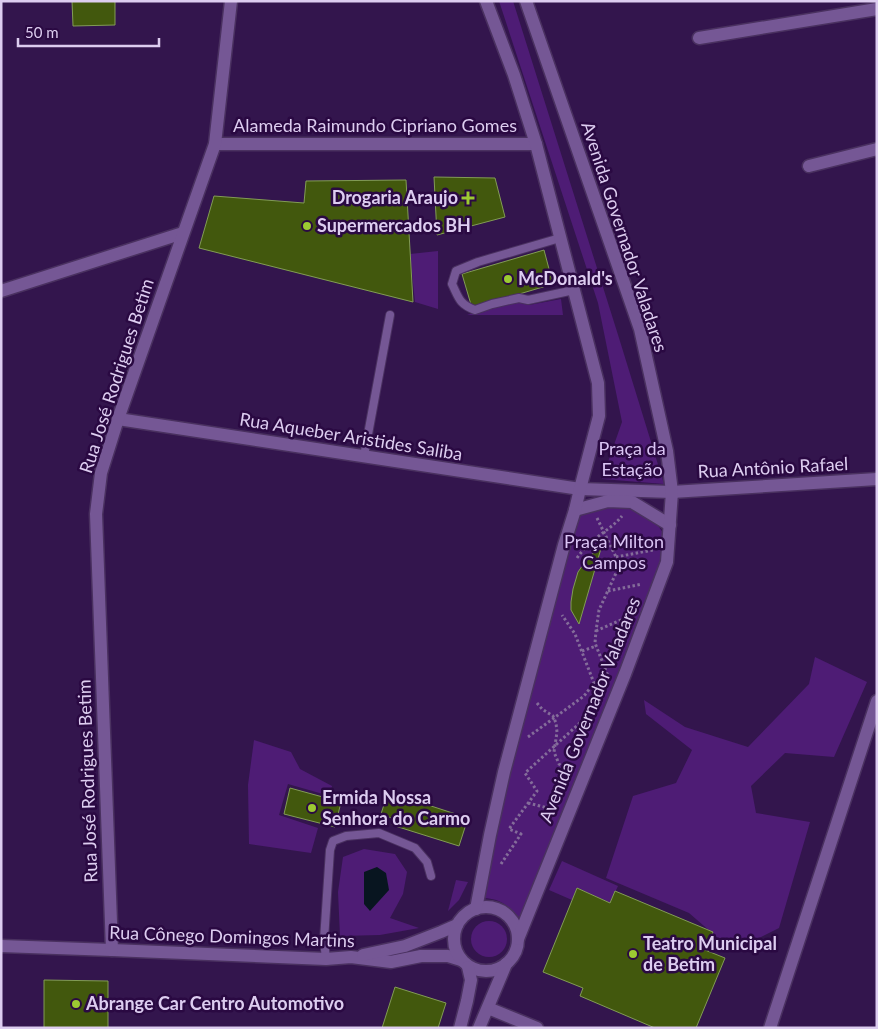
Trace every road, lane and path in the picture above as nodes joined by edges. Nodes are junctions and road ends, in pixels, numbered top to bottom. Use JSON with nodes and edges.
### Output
{"nodes":[{"id":1,"x":231,"y":1,"type":"edge"},
{"id":2,"x":486,"y":1,"type":"edge"},
{"id":3,"x":526,"y":1,"type":"edge"},
{"id":4,"x":877,"y":9,"type":"edge"},
{"id":5,"x":699,"y":38,"type":"dead end"},
{"id":6,"x":214,"y":144,"type":"junction"},
{"id":7,"x":536,"y":144,"type":"junction"},
{"id":8,"x":877,"y":149,"type":"edge"},
{"id":9,"x":809,"y":166,"type":"dead end"},
{"id":10,"x":183,"y":233,"type":"junction"},
{"id":11,"x":560,"y":238,"type":"junction"},
{"id":12,"x":574,"y":290,"type":"junction"},
{"id":13,"x":1,"y":291,"type":"edge"},
{"id":14,"x":390,"y":315,"type":"dead end"},
{"id":15,"x":118,"y":419,"type":"junction"},
{"id":16,"x":364,"y":456,"type":"junction"},
{"id":17,"x":877,"y":480,"type":"edge"},
{"id":18,"x":580,"y":489,"type":"junction"},
{"id":19,"x":672,"y":492,"type":"junction"},
{"id":20,"x":575,"y":510,"type":"junction"},
{"id":21,"x":597,"y":510,"type":"dead end"},
{"id":22,"x":623,"y":514,"type":"dead end"},
{"id":23,"x":670,"y":525,"type":"junction"},
{"id":24,"x":604,"y":532,"type":"junction"},
{"id":25,"x":653,"y":552,"type":"dead end"},
{"id":26,"x":616,"y":557,"type":"junction"},
{"id":27,"x":574,"y":563,"type":"dead end"},
{"id":28,"x":608,"y":591,"type":"junction"},
{"id":29,"x":643,"y":591,"type":"dead end"},
{"id":30,"x":557,"y":620,"type":"dead end"},
{"id":31,"x":632,"y":622,"type":"dead end"},
{"id":32,"x":596,"y":631,"type":"junction"},
{"id":33,"x":596,"y":646,"type":"junction"},
{"id":34,"x":582,"y":650,"type":"junction"},
{"id":35,"x":612,"y":670,"type":"dead end"},
{"id":36,"x":539,"y":694,"type":"dead end"},
{"id":37,"x":877,"y":701,"type":"edge"},
{"id":38,"x":537,"y":704,"type":"junction"},
{"id":39,"x":534,"y":712,"type":"dead end"},
{"id":40,"x":593,"y":715,"type":"dead end"},
{"id":41,"x":554,"y":719,"type":"junction"},
{"id":42,"x":529,"y":730,"type":"dead end"},
{"id":43,"x":555,"y":745,"type":"junction"},
{"id":44,"x":572,"y":764,"type":"dead end"},
{"id":45,"x":569,"y":773,"type":"junction"},
{"id":46,"x":566,"y":780,"type":"dead end"},
{"id":47,"x":556,"y":802,"type":"dead end"},
{"id":48,"x":528,"y":803,"type":"junction"},
{"id":49,"x":498,"y":862,"type":"dead end"},
{"id":50,"x":431,"y":876,"type":"dead end"},
{"id":51,"x":476,"y":908,"type":"junction"},
{"id":52,"x":457,"y":925,"type":"junction"},
{"id":53,"x":518,"y":939,"type":"junction"},
{"id":54,"x":1,"y":946,"type":"edge"},
{"id":55,"x":112,"y":950,"type":"junction"},
{"id":56,"x":351,"y":957,"type":"junction"},
{"id":57,"x":326,"y":959,"type":"junction"},
{"id":58,"x":465,"y":963,"type":"junction"},
{"id":59,"x":506,"y":964,"type":"junction"},
{"id":60,"x":488,"y":1008,"type":"junction"},
{"id":61,"x":460,"y":1028,"type":"edge"},
{"id":62,"x":479,"y":1028,"type":"edge"},
{"id":63,"x":537,"y":1028,"type":"edge"},
{"id":64,"x":770,"y":1028,"type":"edge"}],
"edges":[{"from":1,"to":6,"type":"street","name":"Rua José Rodrigues Betim"},
{"from":2,"to":7,"type":"street"},
{"from":3,"to":19,"type":"street","name":"Avenida Governador Valadares"},
{"from":4,"to":5,"type":"street"},
{"from":6,"to":7,"type":"street","name":"Alameda Raimundo Cipriano Gomes"},
{"from":6,"to":10,"type":"street","name":"Rua José Rodrigues Betim"},
{"from":7,"to":11,"type":"street"},
{"from":8,"to":9,"type":"street"},
{"from":10,"to":13,"type":"street"},
{"from":10,"to":15,"type":"street","name":"Rua José Rodrigues Betim"},
{"from":11,"to":12,"type":"street"},
{"from":11,"to":12,"type":"lane"},
{"from":12,"to":18,"type":"street"},
{"from":14,"to":16,"type":"lane"},
{"from":15,"to":16,"type":"street","name":"Rua Aqueber Aristides Saliba"},
{"from":15,"to":55,"type":"street","name":"Rua José Rodrigues Betim"},
{"from":16,"to":18,"type":"street","name":"Rua Aqueber Aristides Saliba"},
{"from":17,"to":19,"type":"street","name":"Rua Antônio Rafael"},
{"from":18,"to":19,"type":"street","name":"Rua Aqueber Aristides Saliba"},
{"from":18,"to":20,"type":"street"},
{"from":19,"to":23,"type":"street","name":"Avenida Governador Valadares"},
{"from":20,"to":23,"type":"street"},
{"from":20,"to":51,"type":"street"},
{"from":21,"to":24,"type":"path"},
{"from":22,"to":24,"type":"path"},
{"from":23,"to":53,"type":"street","name":"Avenida Governador Valadares"},
{"from":24,"to":26,"type":"path"},
{"from":24,"to":27,"type":"path"},
{"from":25,"to":26,"type":"path"},
{"from":26,"to":28,"type":"path"},
{"from":28,"to":29,"type":"path"},
{"from":28,"to":32,"type":"path"},
{"from":30,"to":34,"type":"path"},
{"from":31,"to":32,"type":"path"},
{"from":32,"to":33,"type":"path"},
{"from":33,"to":34,"type":"path"},
{"from":33,"to":35,"type":"path"},
{"from":34,"to":41,"type":"path"},
{"from":36,"to":38,"type":"path"},
{"from":37,"to":64,"type":"street"},
{"from":38,"to":39,"type":"path"},
{"from":38,"to":41,"type":"path"},
{"from":40,"to":43,"type":"path"},
{"from":41,"to":42,"type":"path"},
{"from":41,"to":43,"type":"path"},
{"from":43,"to":45,"type":"path"},
{"from":43,"to":48,"type":"path"},
{"from":44,"to":45,"type":"path"},
{"from":45,"to":46,"type":"path"},
{"from":47,"to":48,"type":"path"},
{"from":48,"to":49,"type":"path"},
{"from":50,"to":57,"type":"lane"},
{"from":51,"to":52,"type":"street"},
{"from":51,"to":53,"type":"street"},
{"from":52,"to":56,"type":"street"},
{"from":52,"to":58,"type":"street"},
{"from":53,"to":59,"type":"street"},
{"from":54,"to":55,"type":"street","name":"Rua Cônego Domingos Martins"},
{"from":55,"to":57,"type":"street","name":"Rua Cônego Domingos Martins"},
{"from":56,"to":57,"type":"street","name":"Rua Cônego Domingos Martins"},
{"from":56,"to":58,"type":"street","name":"Rua Cônego Domingos Martins"},
{"from":58,"to":59,"type":"street"},
{"from":58,"to":61,"type":"street"},
{"from":59,"to":60,"type":"street"},
{"from":60,"to":62,"type":"street"},
{"from":60,"to":63,"type":"street"}]}
